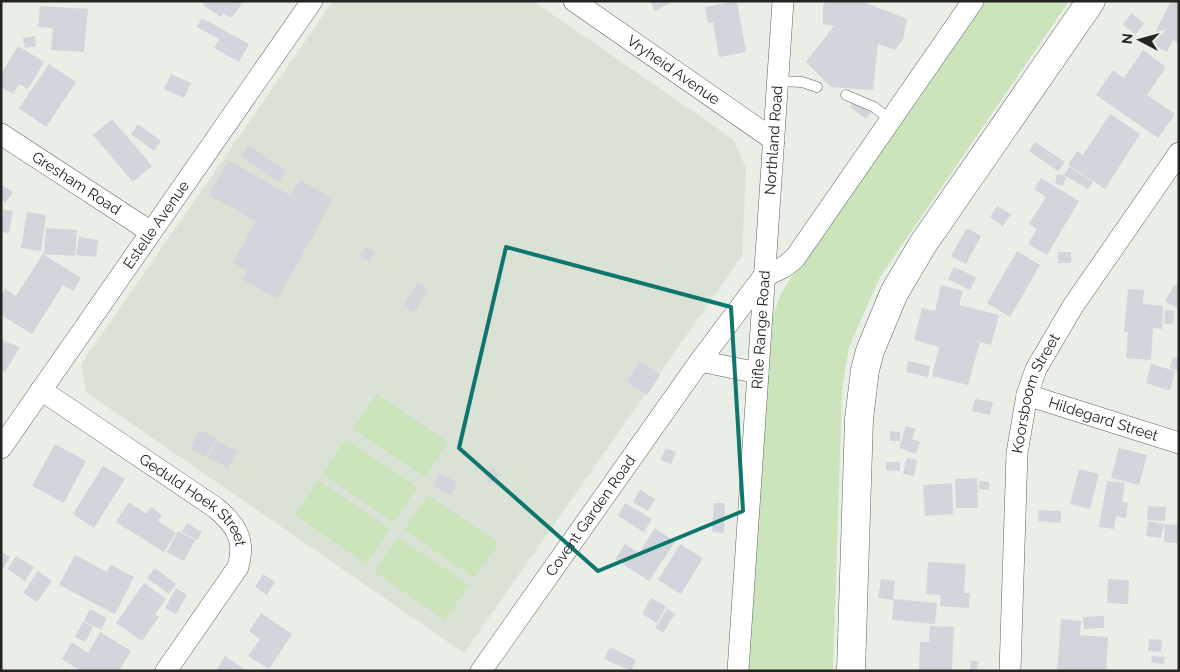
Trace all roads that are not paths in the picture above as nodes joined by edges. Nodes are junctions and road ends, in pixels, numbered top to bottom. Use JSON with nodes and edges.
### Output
{"nodes":[{"id":1,"x":312,"y":1,"type":"edge"},
{"id":2,"x":574,"y":1,"type":"edge"},
{"id":3,"x":783,"y":1,"type":"edge"},
{"id":4,"x":973,"y":1,"type":"edge"},
{"id":5,"x":1091,"y":1,"type":"edge"},
{"id":6,"x":778,"y":80,"type":"junction"},
{"id":7,"x":817,"y":87,"type":"dead end"},
{"id":8,"x":846,"y":95,"type":"dead end"},
{"id":9,"x":891,"y":120,"type":"junction"},
{"id":10,"x":1,"y":134,"type":"edge"},
{"id":11,"x":774,"y":140,"type":"junction"},
{"id":12,"x":1179,"y":153,"type":"edge"},
{"id":13,"x":151,"y":232,"type":"junction"},
{"id":14,"x":763,"y":277,"type":"junction"},
{"id":15,"x":700,"y":360,"type":"junction"},
{"id":16,"x":758,"y":373,"type":"junction"},
{"id":17,"x":41,"y":390,"type":"junction"},
{"id":18,"x":1027,"y":395,"type":"junction"},
{"id":19,"x":1179,"y":443,"type":"edge"},
{"id":20,"x":1,"y":448,"type":"edge"},
{"id":21,"x":166,"y":671,"type":"edge"},
{"id":22,"x":481,"y":671,"type":"edge"},
{"id":23,"x":738,"y":671,"type":"edge"},
{"id":24,"x":852,"y":671,"type":"edge"},
{"id":25,"x":1010,"y":671,"type":"edge"}],
"edges":[{"from":1,"to":13,"type":"street","name":"Estelle Avenue"},
{"from":2,"to":11,"type":"street","name":"Vryheid Avenue"},
{"from":3,"to":6,"type":"street","name":"Northland Road"},
{"from":4,"to":9,"type":"street","name":"Rifle Range Road"},
{"from":5,"to":24,"type":"main road"},
{"from":6,"to":7,"type":"lane"},
{"from":6,"to":11,"type":"street","name":"Northland Road"},
{"from":8,"to":9,"type":"lane"},
{"from":9,"to":14,"type":"street","name":"Rifle Range Road"},
{"from":10,"to":13,"type":"street","name":"Gresham Road"},
{"from":11,"to":14,"type":"street","name":"Northland Road"},
{"from":12,"to":18,"type":"street","name":"Koorsboom Street"},
{"from":13,"to":17,"type":"street","name":"Estelle Avenue"},
{"from":14,"to":15,"type":"street","name":"Covent Garden Road"},
{"from":14,"to":16,"type":"street","name":"Rifle Range Road"},
{"from":15,"to":16,"type":"street"},
{"from":15,"to":22,"type":"street","name":"Covent Garden Road"},
{"from":16,"to":23,"type":"street","name":"Rifle Range Road"},
{"from":17,"to":20,"type":"street","name":"Estelle Avenue"},
{"from":17,"to":21,"type":"street","name":"Geduld Hoek Street"},
{"from":18,"to":19,"type":"street","name":"Hildegard Street"},
{"from":18,"to":25,"type":"street","name":"Koorsboom Street"}]}
